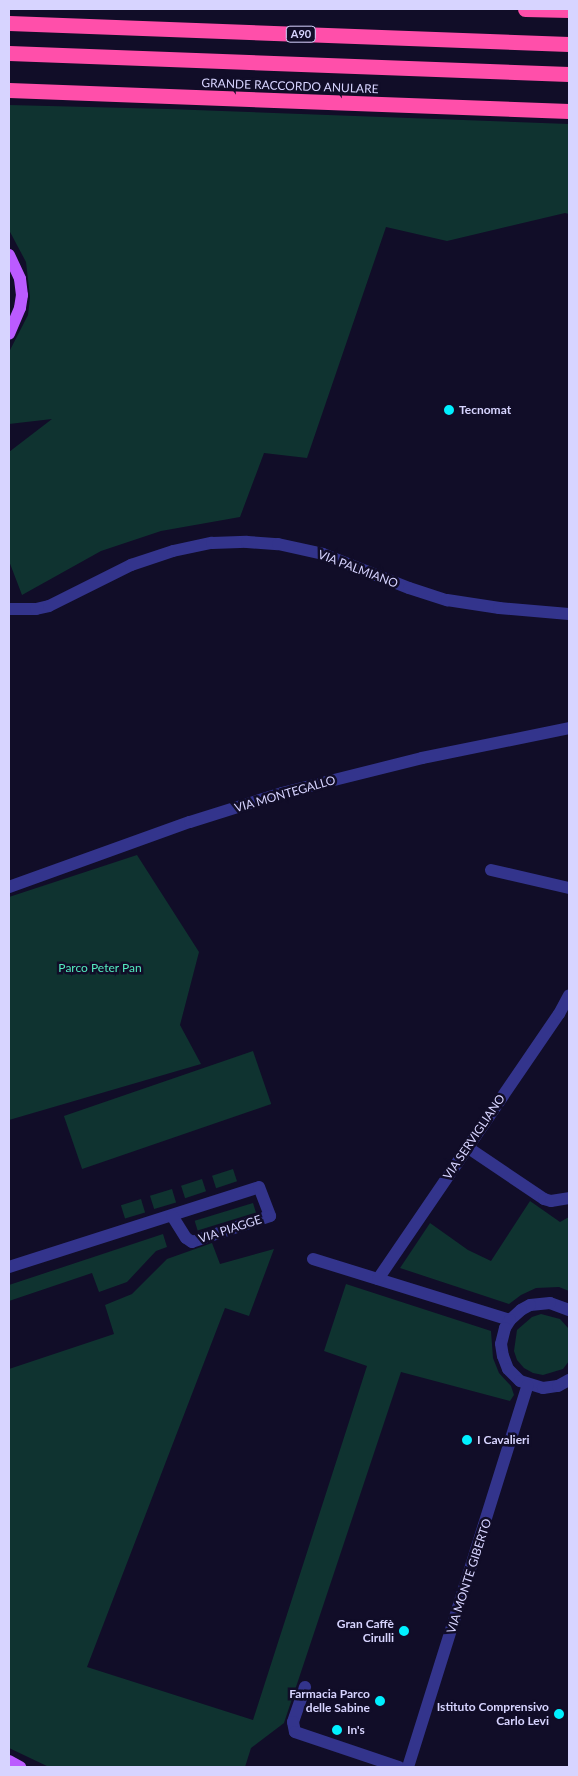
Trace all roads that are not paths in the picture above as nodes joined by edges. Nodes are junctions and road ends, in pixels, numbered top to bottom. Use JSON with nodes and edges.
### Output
{"nodes":[{"id":1,"x":525,"y":9,"type":"edge"},
{"id":2,"x":569,"y":10,"type":"edge"},
{"id":3,"x":9,"y":23,"type":"edge"},
{"id":4,"x":569,"y":44,"type":"edge"},
{"id":5,"x":9,"y":53,"type":"edge"},
{"id":6,"x":569,"y":74,"type":"edge"},
{"id":7,"x":9,"y":90,"type":"edge"},
{"id":8,"x":569,"y":111,"type":"edge"},
{"id":9,"x":9,"y":255,"type":"edge"},
{"id":10,"x":9,"y":334,"type":"edge"},
{"id":11,"x":9,"y":609,"type":"edge"},
{"id":12,"x":569,"y":614,"type":"edge"},
{"id":13,"x":569,"y":728,"type":"edge"},
{"id":14,"x":491,"y":870,"type":"dead end"},
{"id":15,"x":9,"y":887,"type":"edge"},
{"id":16,"x":569,"y":888,"type":"edge"},
{"id":17,"x":569,"y":995,"type":"edge"},
{"id":18,"x":467,"y":1147,"type":"junction"},
{"id":19,"x":569,"y":1198,"type":"edge"},
{"id":20,"x":172,"y":1216,"type":"junction"},
{"id":21,"x":312,"y":1259,"type":"dead end"},
{"id":22,"x":9,"y":1267,"type":"edge"},
{"id":23,"x":378,"y":1279,"type":"junction"},
{"id":24,"x":569,"y":1310,"type":"edge"},
{"id":25,"x":510,"y":1320,"type":"junction"},
{"id":26,"x":569,"y":1380,"type":"edge"},
{"id":27,"x":528,"y":1385,"type":"junction"},
{"id":28,"x":305,"y":1687,"type":"dead end"},
{"id":29,"x":9,"y":1761,"type":"edge"},
{"id":30,"x":20,"y":1767,"type":"edge"},
{"id":31,"x":399,"y":1767,"type":"edge"},
{"id":32,"x":408,"y":1767,"type":"edge"}],
"edges":[{"from":1,"to":2,"type":"highway"},
{"from":3,"to":4,"type":"highway","number":"A90"},
{"from":5,"to":6,"type":"highway","name":"GRANDE RACCORDO ANULARE"},
{"from":7,"to":8,"type":"highway","name":"GRANDE RACCORDO ANULARE"},
{"from":9,"to":10,"type":"main road"},
{"from":11,"to":12,"type":"street","name":"VIA PALMIANO"},
{"from":13,"to":15,"type":"street","name":"VIA MONTEGALLO"},
{"from":14,"to":16,"type":"street"},
{"from":17,"to":18,"type":"street","name":"VIA SERVIGLIANO"},
{"from":18,"to":19,"type":"street"},
{"from":18,"to":23,"type":"street","name":"VIA SERVIGLIANO"},
{"from":20,"to":20,"type":"street","name":"VIA PIAGGE"},
{"from":20,"to":22,"type":"street","name":"VIA PIAGGE"},
{"from":21,"to":23,"type":"street"},
{"from":23,"to":25,"type":"street"},
{"from":24,"to":25,"type":"street"},
{"from":25,"to":27,"type":"street"},
{"from":26,"to":27,"type":"street"},
{"from":27,"to":32,"type":"street","name":"VIA MONTE GIBERTO"},
{"from":28,"to":31,"type":"street"},
{"from":29,"to":30,"type":"main road"}]}
